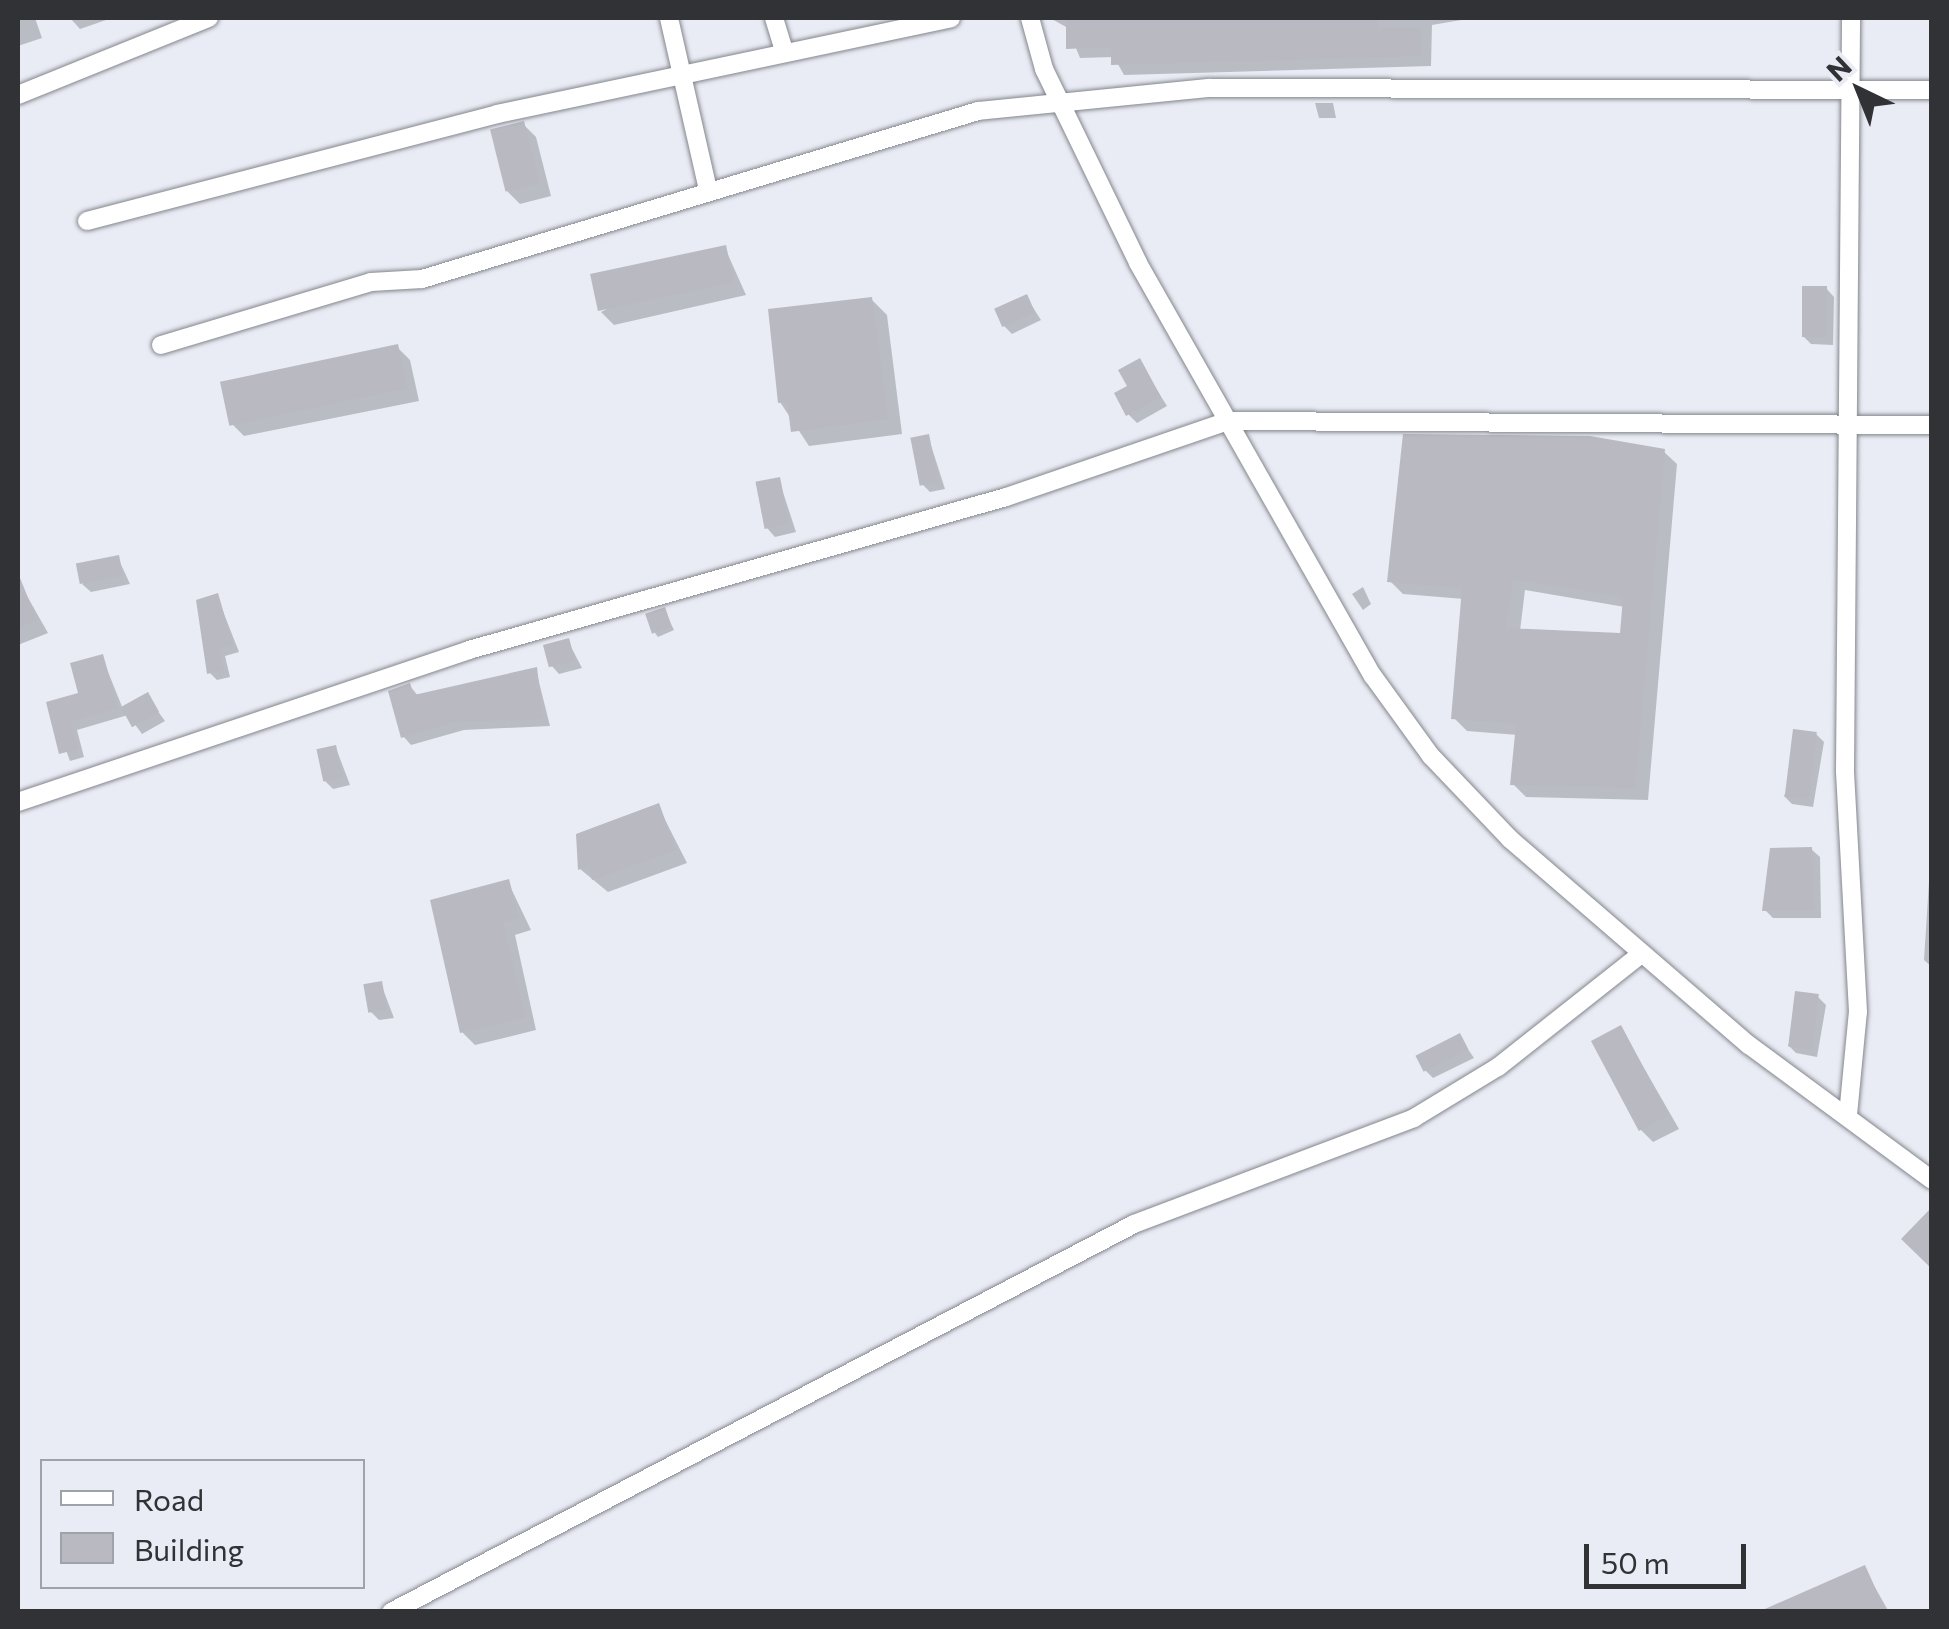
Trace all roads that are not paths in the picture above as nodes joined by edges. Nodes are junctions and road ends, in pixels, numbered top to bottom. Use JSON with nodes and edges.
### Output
{"nodes":[{"id":1,"x":209,"y":18,"type":"edge"},
{"id":2,"x":668,"y":18,"type":"edge"},
{"id":3,"x":774,"y":18,"type":"edge"},
{"id":4,"x":951,"y":18,"type":"edge"},
{"id":5,"x":1030,"y":18,"type":"edge"},
{"id":6,"x":1851,"y":18,"type":"edge"},
{"id":7,"x":784,"y":51,"type":"junction"},
{"id":8,"x":682,"y":75,"type":"junction"},
{"id":9,"x":1932,"y":90,"type":"edge"},
{"id":10,"x":1854,"y":92,"type":"junction"},
{"id":11,"x":18,"y":96,"type":"edge"},
{"id":12,"x":1058,"y":103,"type":"junction"},
{"id":13,"x":708,"y":190,"type":"junction"},
{"id":14,"x":87,"y":221,"type":"dead end"},
{"id":15,"x":161,"y":345,"type":"dead end"},
{"id":16,"x":1228,"y":420,"type":"junction"},
{"id":17,"x":1932,"y":424,"type":"edge"},
{"id":18,"x":1852,"y":426,"type":"junction"},
{"id":19,"x":18,"y":802,"type":"edge"},
{"id":20,"x":1642,"y":954,"type":"junction"},
{"id":21,"x":1848,"y":1114,"type":"junction"},
{"id":22,"x":1932,"y":1180,"type":"edge"},
{"id":23,"x":391,"y":1612,"type":"edge"}],
"edges":[{"from":1,"to":11,"type":"street"},
{"from":2,"to":8,"type":"street"},
{"from":3,"to":7,"type":"street"},
{"from":4,"to":7,"type":"street"},
{"from":5,"to":12,"type":"street"},
{"from":6,"to":10,"type":"street"},
{"from":7,"to":8,"type":"street"},
{"from":8,"to":13,"type":"street"},
{"from":8,"to":14,"type":"street"},
{"from":9,"to":10,"type":"street"},
{"from":10,"to":12,"type":"street"},
{"from":10,"to":18,"type":"street"},
{"from":12,"to":13,"type":"street"},
{"from":12,"to":16,"type":"street"},
{"from":13,"to":15,"type":"street"},
{"from":16,"to":18,"type":"street"},
{"from":16,"to":19,"type":"street"},
{"from":16,"to":20,"type":"street"},
{"from":17,"to":18,"type":"street"},
{"from":18,"to":21,"type":"street"},
{"from":20,"to":21,"type":"street"},
{"from":20,"to":23,"type":"street"},
{"from":21,"to":22,"type":"street"}]}
